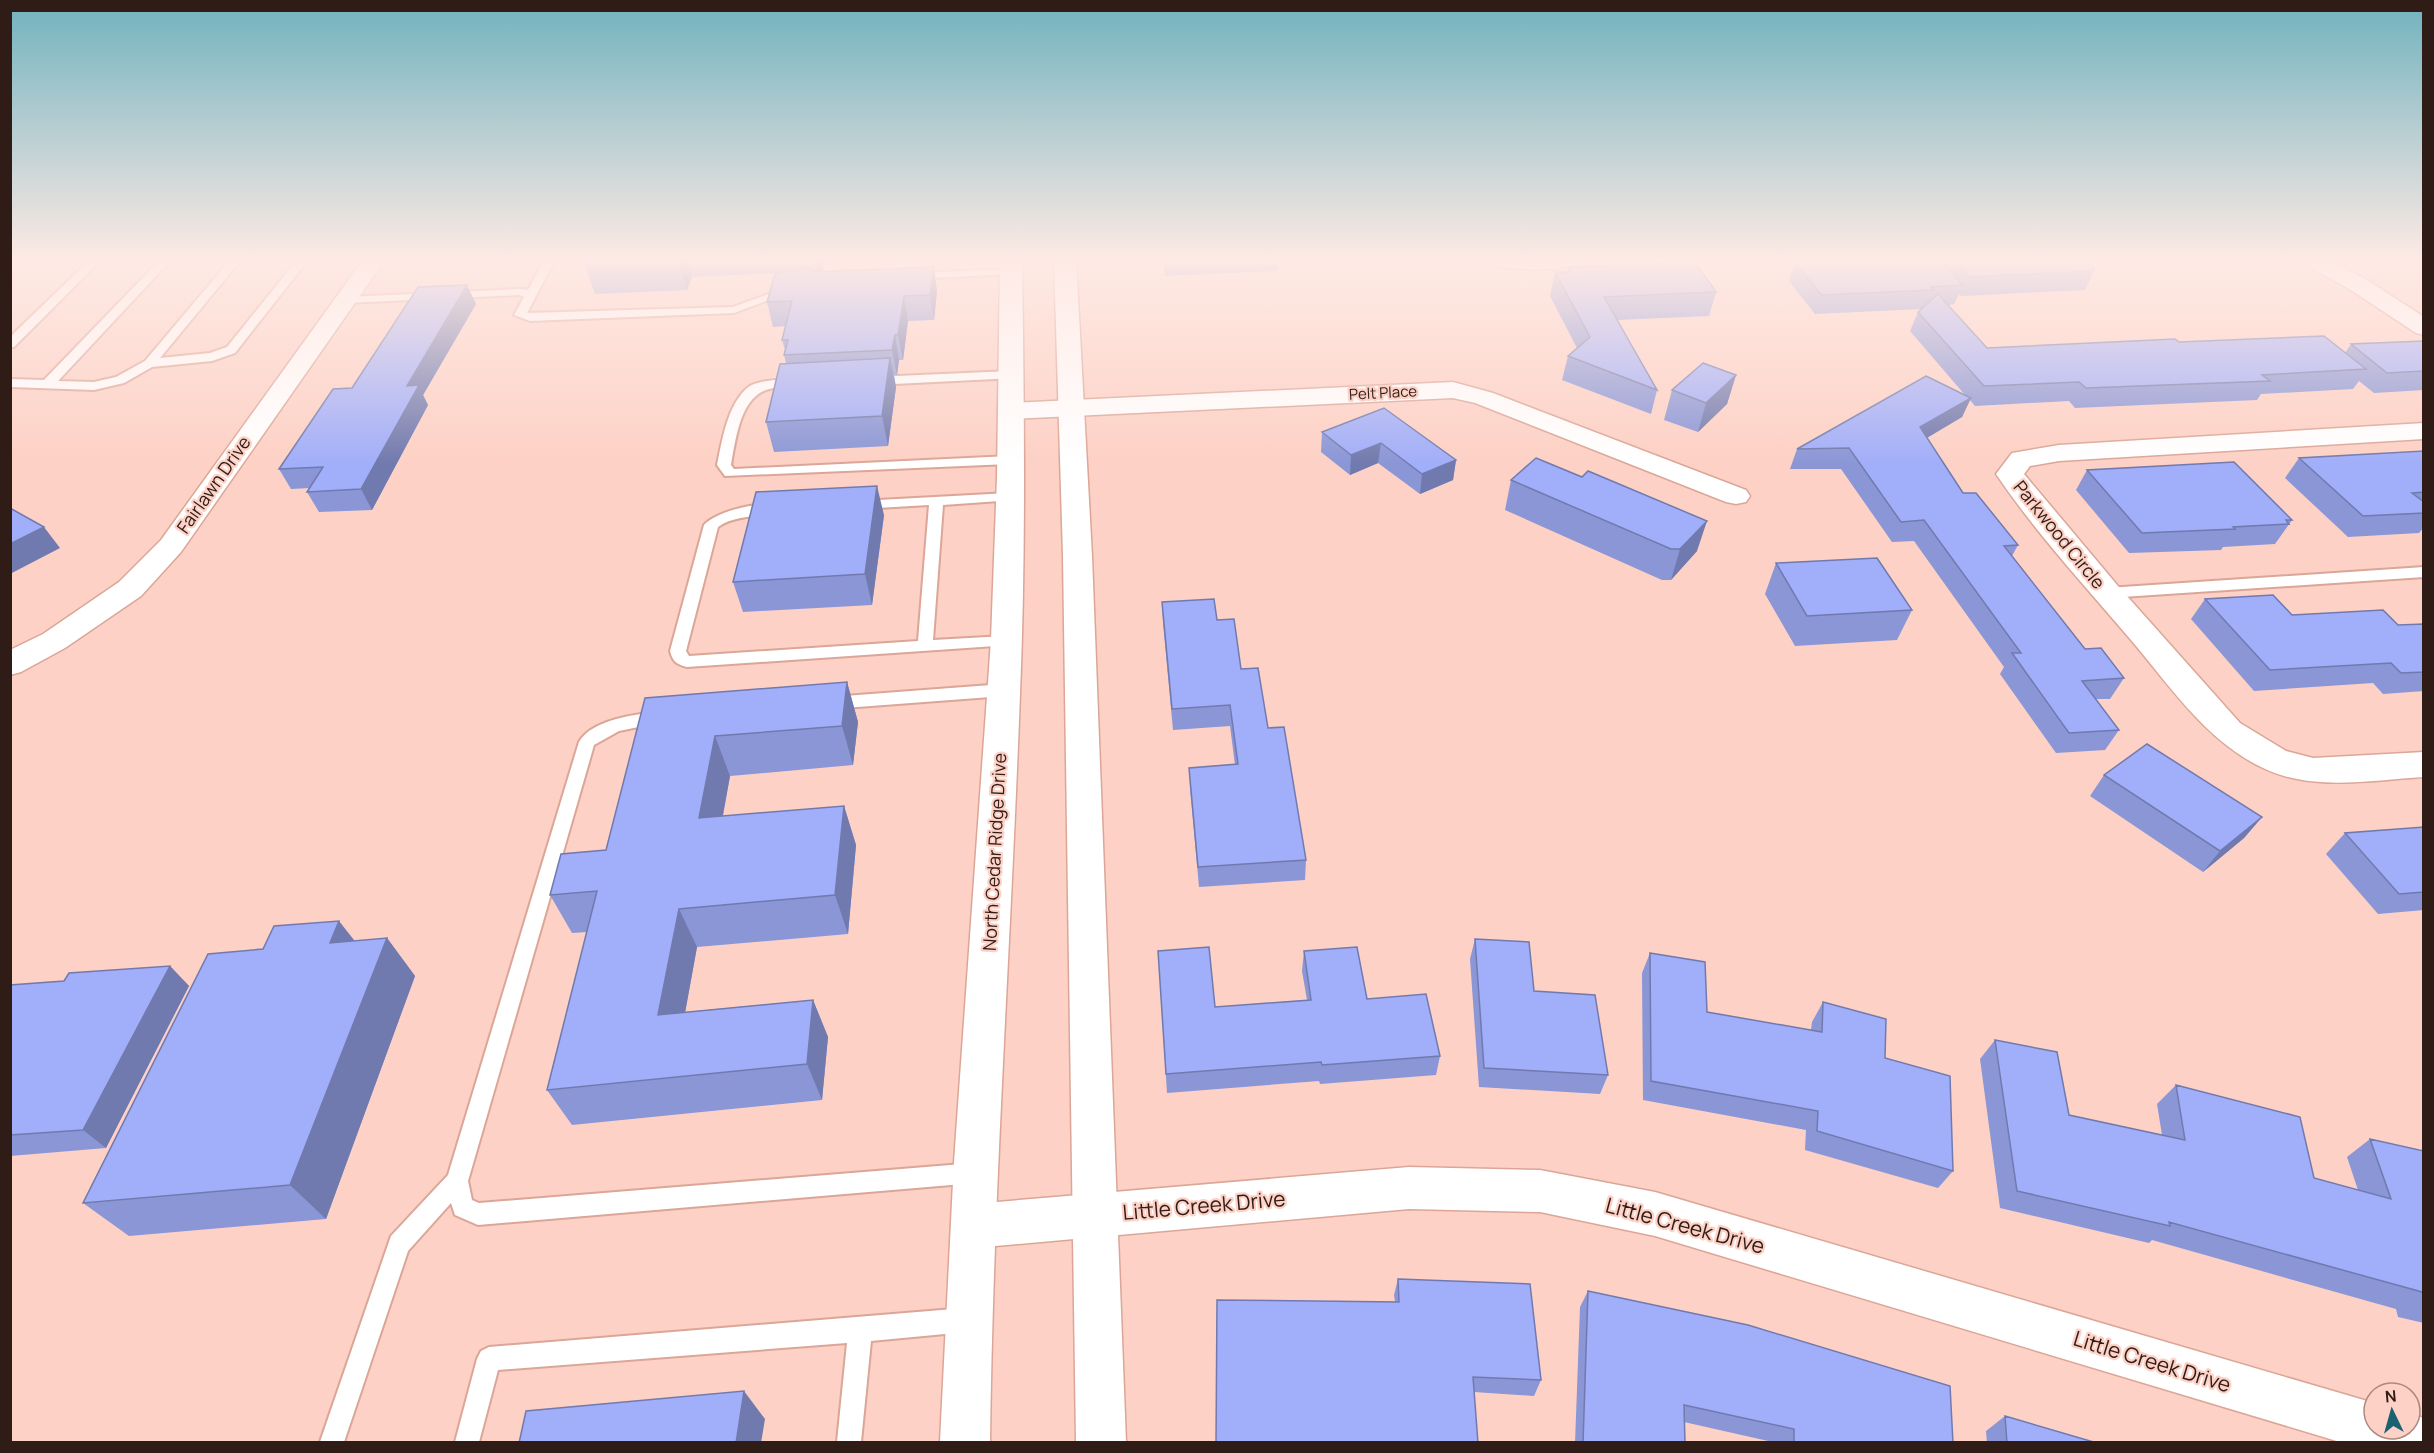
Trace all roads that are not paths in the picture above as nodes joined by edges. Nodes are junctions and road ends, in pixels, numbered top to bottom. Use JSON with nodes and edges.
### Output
{"nodes":[{"id":1,"x":27,"y":328,"type":"edge"},
{"id":2,"x":101,"y":328,"type":"edge"},
{"id":3,"x":179,"y":328,"type":"edge"},
{"id":4,"x":249,"y":328,"type":"edge"},
{"id":5,"x":326,"y":328,"type":"edge"},
{"id":6,"x":1011,"y":328,"type":"edge"},
{"id":7,"x":1069,"y":328,"type":"edge"},
{"id":8,"x":10,"y":344,"type":"edge"},
{"id":9,"x":149,"y":364,"type":"junction"},
{"id":10,"x":1011,"y":375,"type":"junction"},
{"id":11,"x":858,"y":382,"type":"edge"},
{"id":12,"x":10,"y":383,"type":"edge"},
{"id":13,"x":813,"y":383,"type":"edge"},
{"id":14,"x":47,"y":385,"type":"junction"},
{"id":15,"x":1073,"y":408,"type":"junction"},
{"id":16,"x":1011,"y":411,"type":"junction"},
{"id":17,"x":2424,"y":431,"type":"edge"},
{"id":18,"x":1010,"y":460,"type":"junction"},
{"id":19,"x":1736,"y":496,"type":"dead end"},
{"id":20,"x":1009,"y":497,"type":"junction"},
{"id":21,"x":936,"y":501,"type":"junction"},
{"id":22,"x":846,"y":506,"type":"edge"},
{"id":23,"x":789,"y":509,"type":"edge"},
{"id":24,"x":2424,"y":572,"type":"edge"},
{"id":25,"x":2107,"y":594,"type":"junction"},
{"id":26,"x":1005,"y":641,"type":"junction"},
{"id":27,"x":925,"y":646,"type":"junction"},
{"id":28,"x":10,"y":664,"type":"edge"},
{"id":29,"x":1004,"y":690,"type":"junction"},
{"id":30,"x":818,"y":704,"type":"edge"},
{"id":31,"x":678,"y":715,"type":"edge"},
{"id":32,"x":2424,"y":764,"type":"edge"},
{"id":33,"x":976,"y":1173,"type":"junction"},
{"id":34,"x":457,"y":1181,"type":"junction"},
{"id":35,"x":1093,"y":1215,"type":"junction"},
{"id":36,"x":974,"y":1226,"type":"junction"},
{"id":37,"x":967,"y":1320,"type":"junction"},
{"id":38,"x":860,"y":1330,"type":"junction"},
{"id":39,"x":2362,"y":1425,"type":"edge"},
{"id":40,"x":333,"y":1443,"type":"edge"},
{"id":41,"x":467,"y":1443,"type":"edge"},
{"id":42,"x":849,"y":1443,"type":"edge"},
{"id":43,"x":964,"y":1443,"type":"edge"},
{"id":44,"x":1101,"y":1443,"type":"edge"}],
"edges":[{"from":1,"to":8,"type":"lane"},
{"from":2,"to":14,"type":"lane"},
{"from":3,"to":9,"type":"lane"},
{"from":4,"to":9,"type":"lane"},
{"from":5,"to":28,"type":"street","name":"Fairlawn Drive"},
{"from":6,"to":10,"type":"street","name":"North Cedar Ridge Drive"},
{"from":7,"to":15,"type":"street"},
{"from":9,"to":14,"type":"lane"},
{"from":10,"to":11,"type":"lane"},
{"from":10,"to":16,"type":"street","name":"North Cedar Ridge Drive"},
{"from":12,"to":14,"type":"lane"},
{"from":13,"to":18,"type":"lane"},
{"from":15,"to":16,"type":"street","name":"Pelt Place"},
{"from":15,"to":19,"type":"street","name":"Pelt Place"},
{"from":15,"to":35,"type":"street"},
{"from":16,"to":18,"type":"street","name":"North Cedar Ridge Drive"},
{"from":17,"to":25,"type":"street","name":"Parkwood Circle"},
{"from":18,"to":20,"type":"street","name":"North Cedar Ridge Drive"},
{"from":20,"to":21,"type":"lane"},
{"from":20,"to":26,"type":"street","name":"North Cedar Ridge Drive"},
{"from":21,"to":22,"type":"lane"},
{"from":21,"to":27,"type":"lane"},
{"from":23,"to":27,"type":"lane"},
{"from":24,"to":25,"type":"lane"},
{"from":25,"to":32,"type":"street","name":"Parkwood Circle"},
{"from":26,"to":27,"type":"lane"},
{"from":26,"to":29,"type":"street","name":"North Cedar Ridge Drive"},
{"from":29,"to":30,"type":"lane"},
{"from":29,"to":33,"type":"street","name":"North Cedar Ridge Drive"},
{"from":31,"to":34,"type":"lane"},
{"from":33,"to":34,"type":"lane"},
{"from":33,"to":36,"type":"street","name":"North Cedar Ridge Drive"},
{"from":34,"to":40,"type":"lane"},
{"from":35,"to":36,"type":"street","name":"Little Creek Drive"},
{"from":35,"to":39,"type":"street","name":"Little Creek Drive"},
{"from":35,"to":44,"type":"street"},
{"from":36,"to":37,"type":"street","name":"North Cedar Ridge Drive"},
{"from":37,"to":38,"type":"lane"},
{"from":37,"to":43,"type":"street","name":"North Cedar Ridge Drive"},
{"from":38,"to":41,"type":"lane"},
{"from":38,"to":42,"type":"lane"}]}
